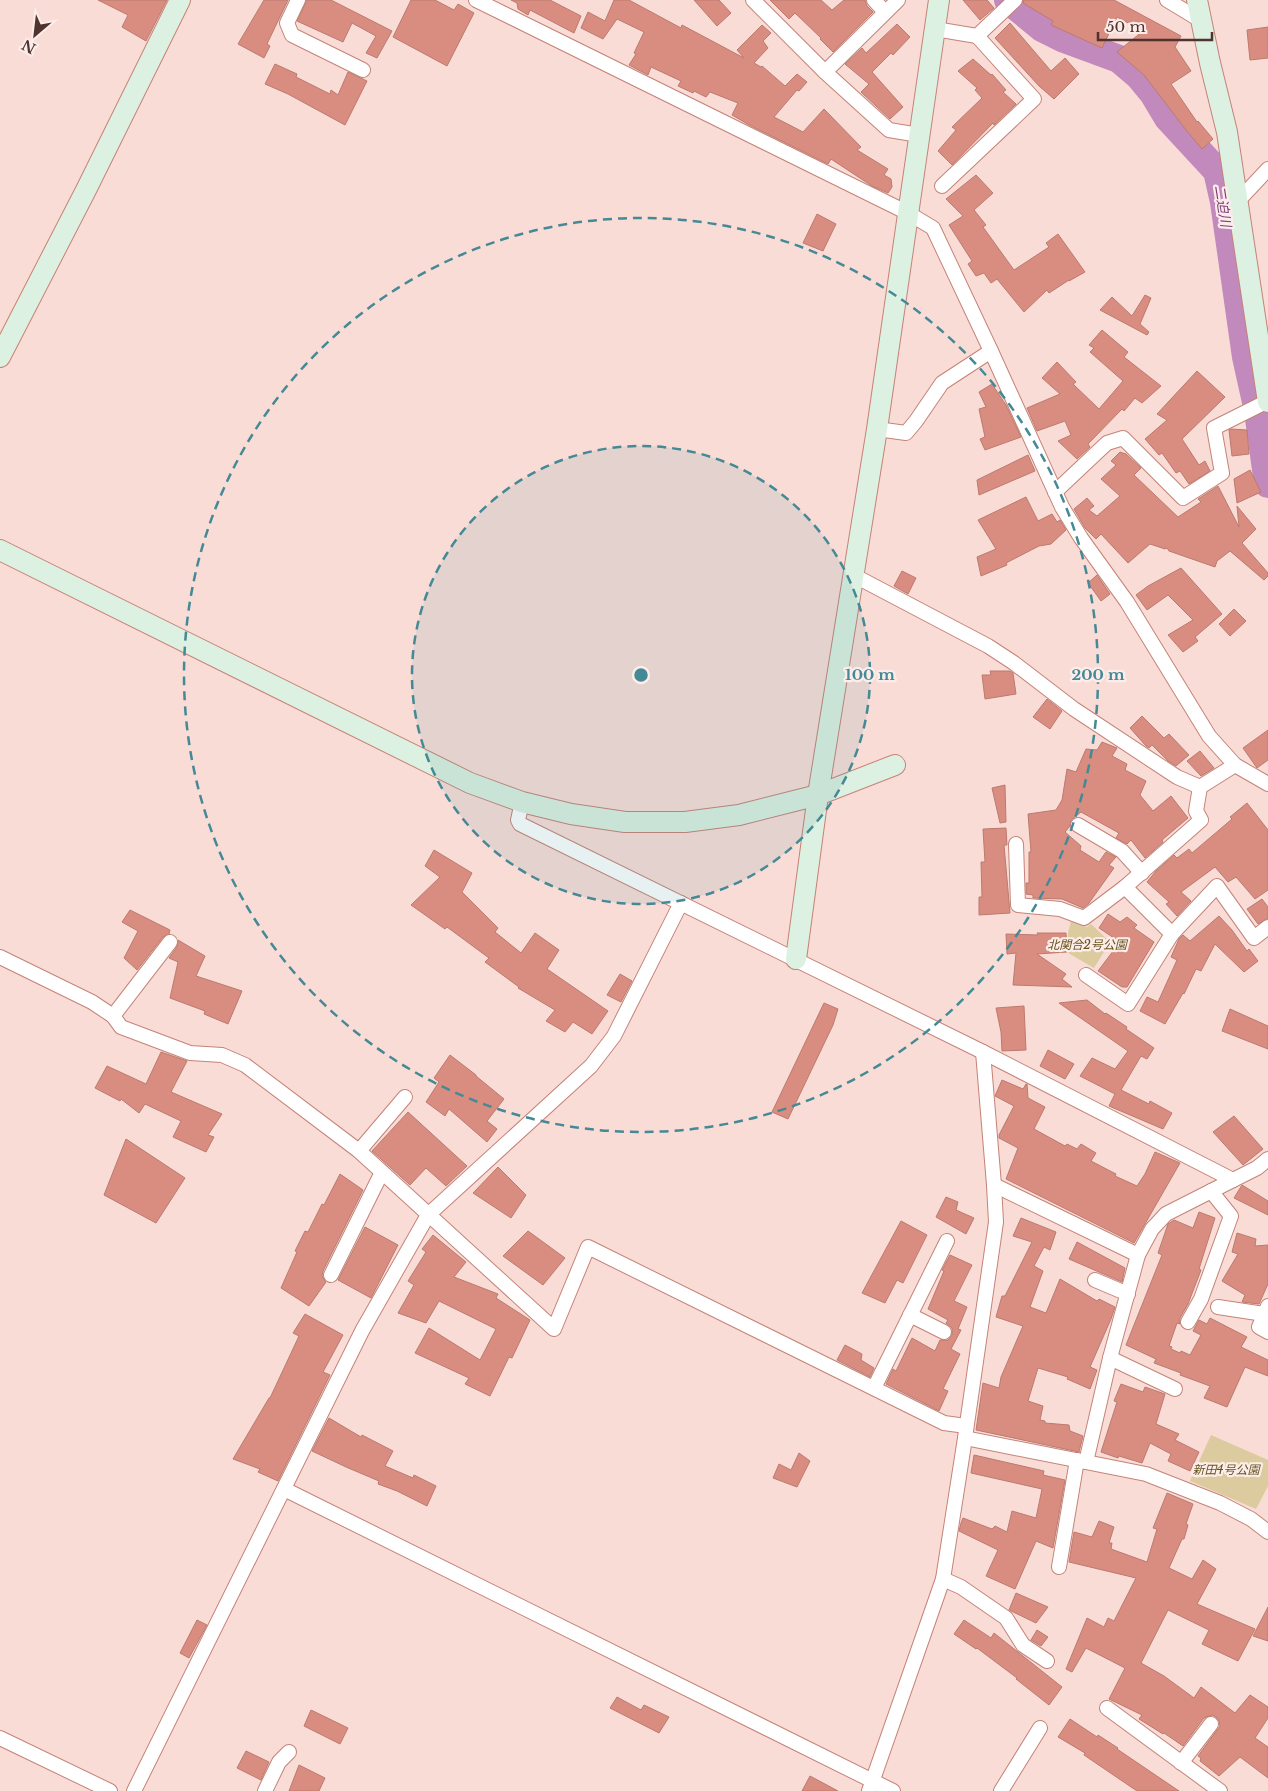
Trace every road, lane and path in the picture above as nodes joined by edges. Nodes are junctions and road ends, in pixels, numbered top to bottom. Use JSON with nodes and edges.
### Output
{"nodes":[{"id":1,"x":180,"y":0,"type":"edge"},
{"id":2,"x":298,"y":0,"type":"edge"},
{"id":3,"x":476,"y":0,"type":"edge"},
{"id":4,"x":753,"y":0,"type":"edge"},
{"id":5,"x":874,"y":0,"type":"edge"},
{"id":6,"x":898,"y":0,"type":"edge"},
{"id":7,"x":939,"y":0,"type":"edge"},
{"id":8,"x":1167,"y":0,"type":"edge"},
{"id":9,"x":1197,"y":0,"type":"edge"},
{"id":10,"x":1010,"y":5,"type":"edge"},
{"id":11,"x":885,"y":12,"type":"junction"},
{"id":12,"x":1200,"y":20,"type":"junction"},
{"id":13,"x":934,"y":29,"type":"junction"},
{"id":14,"x":977,"y":36,"type":"junction"},
{"id":15,"x":363,"y":70,"type":"dead end"},
{"id":16,"x":825,"y":72,"type":"junction"},
{"id":17,"x":919,"y":135,"type":"junction"},
{"id":18,"x":1268,"y":169,"type":"edge"},
{"id":19,"x":942,"y":186,"type":"dead end"},
{"id":20,"x":1238,"y":201,"type":"junction"},
{"id":21,"x":908,"y":213,"type":"junction"},
{"id":22,"x":991,"y":351,"type":"junction"},
{"id":23,"x":0,"y":357,"type":"edge"},
{"id":24,"x":1267,"y":402,"type":"edge"},
{"id":25,"x":877,"y":429,"type":"junction"},
{"id":26,"x":1055,"y":492,"type":"junction"},
{"id":27,"x":0,"y":550,"type":"edge"},
{"id":28,"x":853,"y":575,"type":"junction"},
{"id":29,"x":895,"y":765,"type":"dead end"},
{"id":30,"x":1235,"y":765,"type":"junction"},
{"id":31,"x":1268,"y":784,"type":"edge"},
{"id":32,"x":1200,"y":787,"type":"junction"},
{"id":33,"x":818,"y":795,"type":"junction"},
{"id":34,"x":522,"y":802,"type":"junction"},
{"id":35,"x":1078,"y":825,"type":"dead end"},
{"id":36,"x":1016,"y":844,"type":"dead end"},
{"id":37,"x":1142,"y":873,"type":"junction"},
{"id":38,"x":1125,"y":887,"type":"junction"},
{"id":39,"x":681,"y":903,"type":"junction"},
{"id":40,"x":1268,"y":927,"type":"edge"},
{"id":41,"x":1172,"y":934,"type":"junction"},
{"id":42,"x":170,"y":942,"type":"dead end"},
{"id":43,"x":0,"y":956,"type":"edge"},
{"id":44,"x":796,"y":959,"type":"junction"},
{"id":45,"x":1086,"y":975,"type":"dead end"},
{"id":46,"x":113,"y":1016,"type":"junction"},
{"id":47,"x":983,"y":1052,"type":"junction"},
{"id":48,"x":405,"y":1097,"type":"dead end"},
{"id":49,"x":359,"y":1151,"type":"junction"},
{"id":50,"x":1268,"y":1159,"type":"edge"},
{"id":51,"x":382,"y":1172,"type":"junction"},
{"id":52,"x":1233,"y":1180,"type":"junction"},
{"id":53,"x":994,"y":1185,"type":"junction"},
{"id":54,"x":1211,"y":1191,"type":"junction"},
{"id":55,"x":428,"y":1215,"type":"junction"},
{"id":56,"x":947,"y":1241,"type":"dead end"},
{"id":57,"x":1138,"y":1255,"type":"junction"},
{"id":58,"x":330,"y":1275,"type":"dead end"},
{"id":59,"x":1095,"y":1280,"type":"dead end"},
{"id":60,"x":1128,"y":1294,"type":"junction"},
{"id":61,"x":1218,"y":1307,"type":"dead end"},
{"id":62,"x":1266,"y":1310,"type":"edge"},
{"id":63,"x":910,"y":1315,"type":"junction"},
{"id":64,"x":1188,"y":1322,"type":"dead end"},
{"id":65,"x":944,"y":1332,"type":"dead end"},
{"id":66,"x":1268,"y":1332,"type":"edge"},
{"id":67,"x":1110,"y":1358,"type":"junction"},
{"id":68,"x":874,"y":1388,"type":"junction"},
{"id":69,"x":1175,"y":1389,"type":"dead end"},
{"id":70,"x":965,"y":1432,"type":"junction"},
{"id":71,"x":1082,"y":1461,"type":"junction"},
{"id":72,"x":284,"y":1489,"type":"junction"},
{"id":73,"x":1268,"y":1532,"type":"edge"},
{"id":74,"x":1058,"y":1567,"type":"dead end"},
{"id":75,"x":943,"y":1579,"type":"junction"},
{"id":76,"x":1048,"y":1661,"type":"dead end"},
{"id":77,"x":1107,"y":1708,"type":"dead end"},
{"id":78,"x":1211,"y":1724,"type":"dead end"},
{"id":79,"x":1040,"y":1728,"type":"dead end"},
{"id":80,"x":0,"y":1738,"type":"edge"},
{"id":81,"x":288,"y":1752,"type":"dead end"},
{"id":82,"x":1181,"y":1763,"type":"junction"},
{"id":83,"x":871,"y":1786,"type":"edge"},
{"id":84,"x":110,"y":1791,"type":"edge"},
{"id":85,"x":134,"y":1791,"type":"edge"},
{"id":86,"x":265,"y":1791,"type":"edge"},
{"id":87,"x":893,"y":1791,"type":"edge"},
{"id":88,"x":1001,"y":1791,"type":"edge"},
{"id":89,"x":1220,"y":1791,"type":"edge"}],
"edges":[{"from":1,"to":23,"type":"street"},
{"from":2,"to":15,"type":"street"},
{"from":3,"to":21,"type":"street"},
{"from":4,"to":16,"type":"street"},
{"from":5,"to":11,"type":"street"},
{"from":6,"to":11,"type":"street"},
{"from":7,"to":13,"type":"street"},
{"from":8,"to":12,"type":"street"},
{"from":9,"to":12,"type":"street"},
{"from":10,"to":14,"type":"street"},
{"from":11,"to":16,"type":"street"},
{"from":12,"to":20,"type":"street"},
{"from":13,"to":14,"type":"street"},
{"from":13,"to":17,"type":"street"},
{"from":14,"to":19,"type":"street"},
{"from":16,"to":17,"type":"street"},
{"from":17,"to":21,"type":"street"},
{"from":18,"to":20,"type":"street"},
{"from":20,"to":24,"type":"street"},
{"from":21,"to":22,"type":"street"},
{"from":21,"to":25,"type":"street"},
{"from":22,"to":25,"type":"street"},
{"from":22,"to":26,"type":"street"},
{"from":24,"to":26,"type":"street"},
{"from":25,"to":28,"type":"street"},
{"from":26,"to":30,"type":"street"},
{"from":27,"to":34,"type":"street"},
{"from":28,"to":32,"type":"street"},
{"from":28,"to":33,"type":"street"},
{"from":29,"to":33,"type":"street"},
{"from":30,"to":31,"type":"street"},
{"from":30,"to":32,"type":"street"},
{"from":32,"to":37,"type":"street"},
{"from":33,"to":34,"type":"street"},
{"from":33,"to":44,"type":"street"},
{"from":34,"to":39,"type":"street"},
{"from":35,"to":37,"type":"street"},
{"from":36,"to":38,"type":"street"},
{"from":37,"to":38,"type":"street"},
{"from":38,"to":41,"type":"street"},
{"from":39,"to":44,"type":"street"},
{"from":39,"to":55,"type":"street"},
{"from":40,"to":41,"type":"street"},
{"from":41,"to":45,"type":"street"},
{"from":42,"to":46,"type":"street"},
{"from":43,"to":46,"type":"street"},
{"from":44,"to":47,"type":"street"},
{"from":46,"to":49,"type":"street"},
{"from":47,"to":52,"type":"street"},
{"from":47,"to":53,"type":"street"},
{"from":48,"to":49,"type":"street"},
{"from":49,"to":51,"type":"street"},
{"from":50,"to":52,"type":"street"},
{"from":51,"to":55,"type":"street"},
{"from":51,"to":58,"type":"street"},
{"from":52,"to":54,"type":"street"},
{"from":53,"to":57,"type":"street"},
{"from":53,"to":70,"type":"street"},
{"from":54,"to":57,"type":"street"},
{"from":54,"to":64,"type":"street"},
{"from":55,"to":68,"type":"street"},
{"from":55,"to":72,"type":"street"},
{"from":56,"to":63,"type":"street"},
{"from":57,"to":60,"type":"street"},
{"from":59,"to":60,"type":"street"},
{"from":60,"to":67,"type":"street"},
{"from":61,"to":62,"type":"street"},
{"from":62,"to":66,"type":"street"},
{"from":63,"to":65,"type":"street"},
{"from":63,"to":68,"type":"street"},
{"from":67,"to":69,"type":"street"},
{"from":67,"to":71,"type":"street"},
{"from":68,"to":70,"type":"street"},
{"from":70,"to":71,"type":"street"},
{"from":70,"to":75,"type":"street"},
{"from":71,"to":73,"type":"street"},
{"from":71,"to":74,"type":"street"},
{"from":72,"to":83,"type":"street"},
{"from":72,"to":85,"type":"street"},
{"from":75,"to":76,"type":"street"},
{"from":75,"to":83,"type":"street"},
{"from":77,"to":82,"type":"street"},
{"from":78,"to":82,"type":"street"},
{"from":79,"to":88,"type":"street"},
{"from":80,"to":84,"type":"street"},
{"from":81,"to":86,"type":"street"},
{"from":82,"to":89,"type":"street"},
{"from":83,"to":87,"type":"street"}]}
